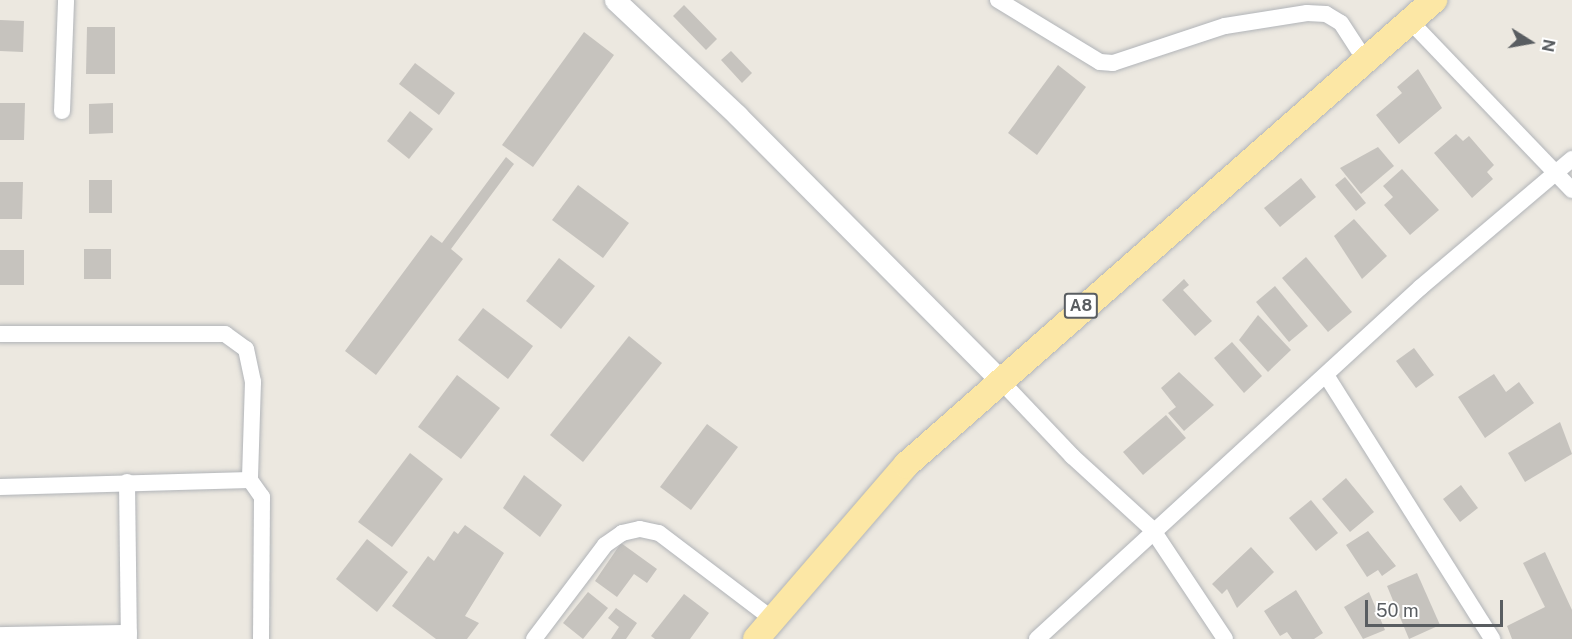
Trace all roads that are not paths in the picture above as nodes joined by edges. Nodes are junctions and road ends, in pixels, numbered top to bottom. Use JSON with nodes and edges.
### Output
{"nodes":[{"id":1,"x":66,"y":0,"type":"edge"},
{"id":2,"x":615,"y":0,"type":"edge"},
{"id":3,"x":998,"y":0,"type":"edge"},
{"id":4,"x":1434,"y":0,"type":"edge"},
{"id":5,"x":1410,"y":21,"type":"junction"},
{"id":6,"x":1365,"y":60,"type":"junction"},
{"id":7,"x":62,"y":111,"type":"dead end"},
{"id":8,"x":1572,"y":159,"type":"edge"},
{"id":9,"x":1554,"y":171,"type":"junction"},
{"id":10,"x":1572,"y":190,"type":"edge"},
{"id":11,"x":0,"y":334,"type":"edge"},
{"id":12,"x":1326,"y":375,"type":"junction"},
{"id":13,"x":1000,"y":380,"type":"junction"},
{"id":14,"x":250,"y":480,"type":"junction"},
{"id":15,"x":127,"y":482,"type":"junction"},
{"id":16,"x":0,"y":487,"type":"edge"},
{"id":17,"x":1152,"y":529,"type":"junction"},
{"id":18,"x":771,"y":618,"type":"junction"},
{"id":19,"x":0,"y":635,"type":"edge"},
{"id":20,"x":129,"y":636,"type":"edge"},
{"id":21,"x":23,"y":637,"type":"edge"},
{"id":22,"x":261,"y":639,"type":"edge"},
{"id":23,"x":534,"y":639,"type":"edge"},
{"id":24,"x":756,"y":639,"type":"edge"},
{"id":25,"x":1037,"y":639,"type":"edge"},
{"id":26,"x":1225,"y":639,"type":"edge"},
{"id":27,"x":1492,"y":639,"type":"edge"}],
"edges":[{"from":1,"to":7,"type":"street"},
{"from":2,"to":13,"type":"street"},
{"from":3,"to":6,"type":"street"},
{"from":4,"to":5,"type":"main road","number":"A8"},
{"from":5,"to":6,"type":"main road","number":"A8"},
{"from":5,"to":9,"type":"street"},
{"from":6,"to":13,"type":"main road","number":"A8"},
{"from":8,"to":9,"type":"street"},
{"from":9,"to":10,"type":"street"},
{"from":9,"to":12,"type":"street"},
{"from":11,"to":14,"type":"street"},
{"from":12,"to":17,"type":"street"},
{"from":12,"to":27,"type":"street"},
{"from":13,"to":17,"type":"street"},
{"from":13,"to":18,"type":"main road","number":"A8"},
{"from":14,"to":15,"type":"street"},
{"from":14,"to":22,"type":"street"},
{"from":15,"to":16,"type":"street"},
{"from":15,"to":20,"type":"street"},
{"from":17,"to":25,"type":"street"},
{"from":17,"to":26,"type":"street"},
{"from":18,"to":23,"type":"street"},
{"from":18,"to":24,"type":"main road","number":"A8"},
{"from":19,"to":21,"type":"street"},
{"from":20,"to":21,"type":"street"}]}
